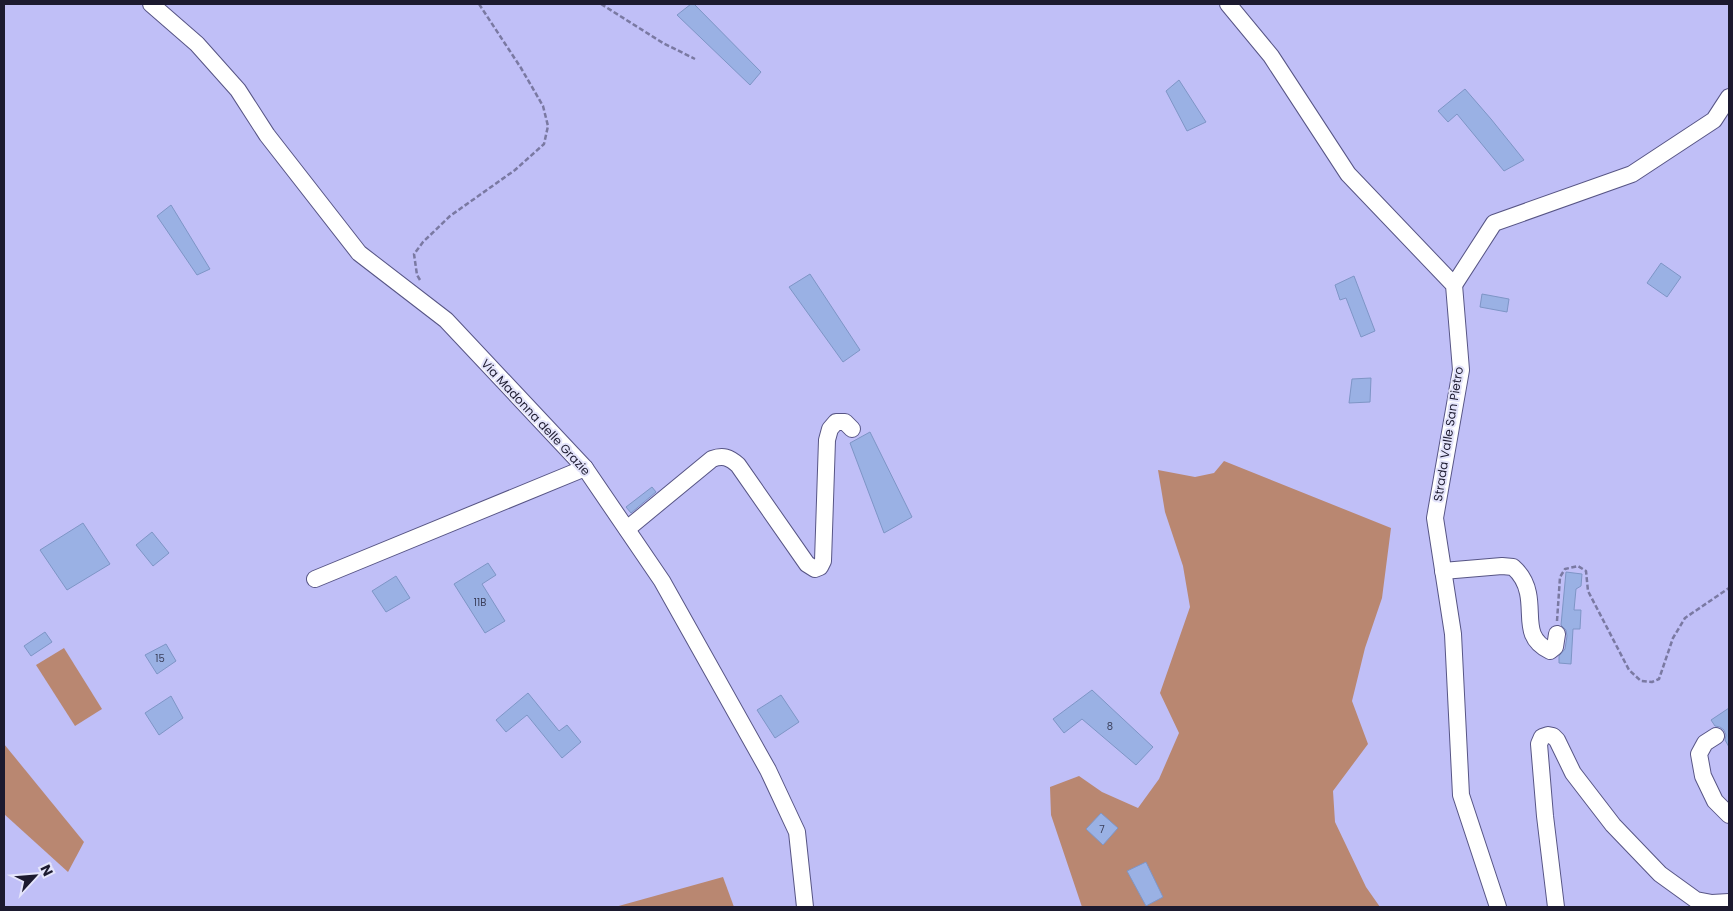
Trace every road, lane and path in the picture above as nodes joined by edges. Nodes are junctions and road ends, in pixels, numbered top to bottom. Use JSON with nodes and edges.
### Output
{"nodes":[{"id":1,"x":151,"y":4,"type":"edge"},
{"id":2,"x":479,"y":4,"type":"edge"},
{"id":3,"x":601,"y":4,"type":"edge"},
{"id":4,"x":1228,"y":4,"type":"edge"},
{"id":5,"x":695,"y":59,"type":"dead end"},
{"id":6,"x":1729,"y":97,"type":"edge"},
{"id":7,"x":1454,"y":285,"type":"junction"},
{"id":8,"x":425,"y":304,"type":"junction"},
{"id":9,"x":852,"y":429,"type":"dead end"},
{"id":10,"x":585,"y":468,"type":"junction"},
{"id":11,"x":627,"y":529,"type":"junction"},
{"id":12,"x":1443,"y":571,"type":"junction"},
{"id":13,"x":315,"y":579,"type":"dead end"},
{"id":14,"x":1729,"y":588,"type":"edge"},
{"id":15,"x":1557,"y":634,"type":"joint"},
{"id":16,"x":1716,"y":736,"type":"dead end"},
{"id":17,"x":1729,"y":815,"type":"edge"},
{"id":18,"x":1729,"y":902,"type":"edge"},
{"id":19,"x":804,"y":907,"type":"edge"},
{"id":20,"x":1498,"y":907,"type":"edge"},
{"id":21,"x":1556,"y":907,"type":"edge"}],
"edges":[{"from":1,"to":8,"type":"street","name":"Via Madonna delle Grazie"},
{"from":2,"to":8,"type":"path"},
{"from":3,"to":5,"type":"path"},
{"from":4,"to":7,"type":"street"},
{"from":6,"to":7,"type":"street"},
{"from":7,"to":12,"type":"street","name":"Strada Valle San Pietro"},
{"from":8,"to":10,"type":"street","name":"Via Madonna delle Grazie"},
{"from":9,"to":11,"type":"street"},
{"from":10,"to":11,"type":"street","name":"Via Madonna delle Grazie"},
{"from":10,"to":13,"type":"street"},
{"from":11,"to":19,"type":"street","name":"Via Madonna delle Grazie"},
{"from":12,"to":15,"type":"street"},
{"from":12,"to":20,"type":"street","name":"Strada Valle San Pietro"},
{"from":14,"to":15,"type":"path"},
{"from":16,"to":17,"type":"street"},
{"from":18,"to":21,"type":"street"}]}
